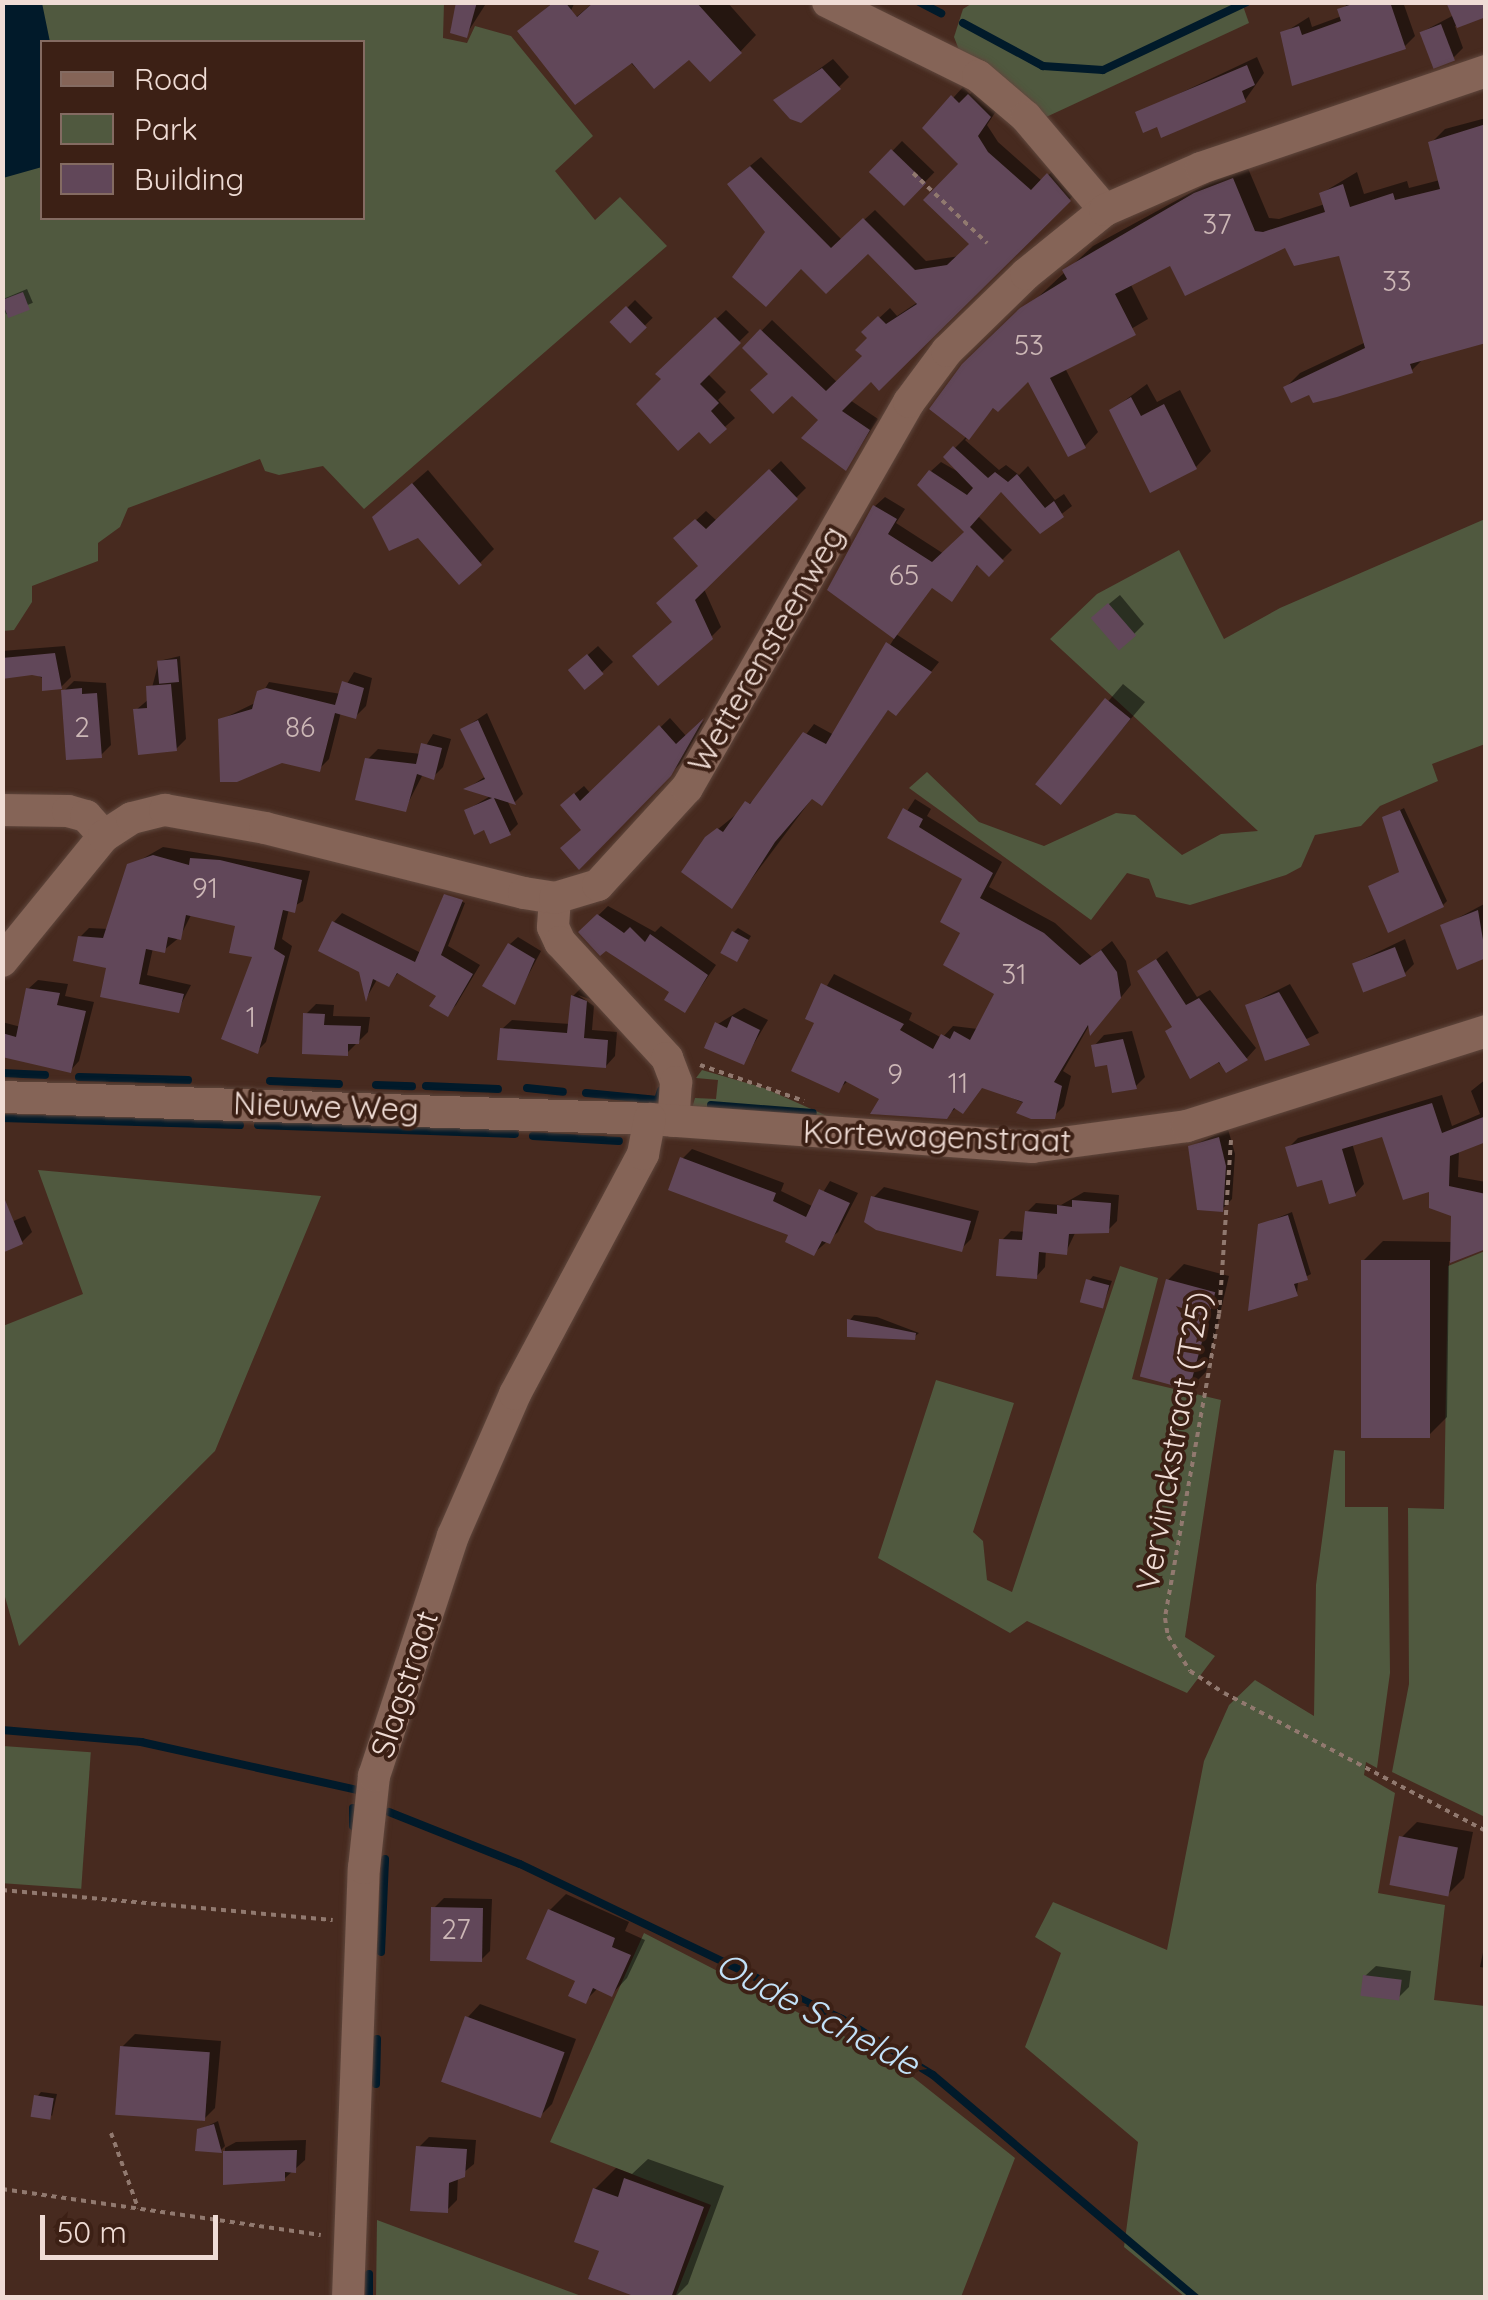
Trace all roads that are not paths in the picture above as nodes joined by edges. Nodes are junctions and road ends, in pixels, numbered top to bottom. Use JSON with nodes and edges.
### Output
{"nodes":[{"id":1,"x":828,"y":2,"type":"edge"},
{"id":2,"x":1486,"y":70,"type":"edge"},
{"id":3,"x":1104,"y":210,"type":"junction"},
{"id":4,"x":2,"y":810,"type":"edge"},
{"id":5,"x":104,"y":836,"type":"junction"},
{"id":6,"x":554,"y":898,"type":"junction"},
{"id":7,"x":2,"y":961,"type":"edge"},
{"id":8,"x":1486,"y":1031,"type":"edge"},
{"id":9,"x":2,"y":1097,"type":"edge"},
{"id":10,"x":661,"y":1120,"type":"junction"},
{"id":11,"x":348,"y":2298,"type":"edge"}],
"edges":[{"from":1,"to":3,"type":"street"},
{"from":2,"to":3,"type":"street","name":"Wetterensteenweg"},
{"from":3,"to":6,"type":"street","name":"Wetterensteenweg"},
{"from":4,"to":5,"type":"street"},
{"from":5,"to":6,"type":"street"},
{"from":5,"to":7,"type":"street"},
{"from":6,"to":10,"type":"street"},
{"from":8,"to":10,"type":"street","name":"Kortewagenstraat"},
{"from":9,"to":10,"type":"street","name":"Nieuwe Weg"},
{"from":10,"to":11,"type":"street","name":"Slagstraat"}]}
